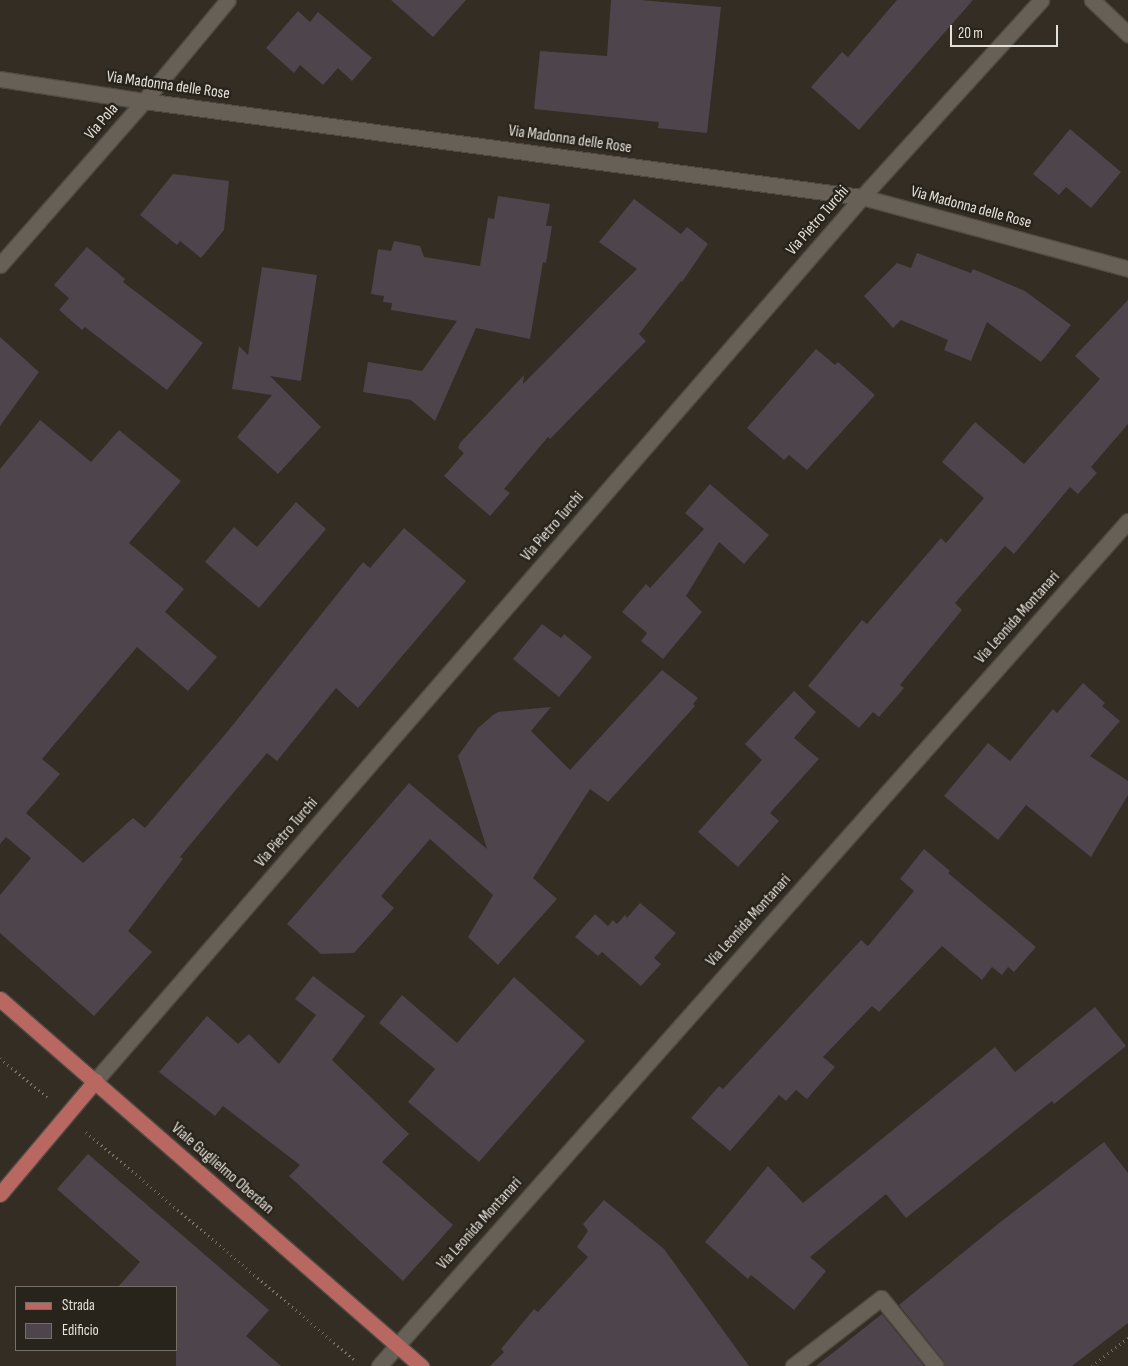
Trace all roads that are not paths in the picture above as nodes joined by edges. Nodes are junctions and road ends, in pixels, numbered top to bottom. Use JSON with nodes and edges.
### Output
{"nodes":[{"id":1,"x":228,"y":0,"type":"edge"},
{"id":2,"x":1041,"y":0,"type":"edge"},
{"id":3,"x":1092,"y":0,"type":"edge"},
{"id":4,"x":1128,"y":34,"type":"edge"},
{"id":5,"x":0,"y":79,"type":"edge"},
{"id":6,"x":144,"y":101,"type":"junction"},
{"id":7,"x":862,"y":197,"type":"junction"},
{"id":8,"x":0,"y":265,"type":"edge"},
{"id":9,"x":1128,"y":269,"type":"edge"},
{"id":10,"x":1128,"y":521,"type":"edge"},
{"id":11,"x":0,"y":999,"type":"edge"},
{"id":12,"x":95,"y":1081,"type":"junction"},
{"id":13,"x":0,"y":1194,"type":"edge"},
{"id":14,"x":396,"y":1345,"type":"junction"},
{"id":15,"x":379,"y":1366,"type":"edge"},
{"id":16,"x":421,"y":1366,"type":"edge"},
{"id":17,"x":793,"y":1366,"type":"edge"},
{"id":18,"x":936,"y":1366,"type":"edge"}],
"edges":[{"from":1,"to":6,"type":"street","name":"Via Pola"},
{"from":2,"to":7,"type":"street","name":"Via Pietro Turchi"},
{"from":3,"to":4,"type":"street"},
{"from":5,"to":6,"type":"street","name":"Via Madonna delle Rose"},
{"from":6,"to":7,"type":"street","name":"Via Madonna delle Rose"},
{"from":6,"to":8,"type":"street","name":"Via Pola"},
{"from":7,"to":9,"type":"street","name":"Via Madonna delle Rose"},
{"from":7,"to":12,"type":"street","name":"Via Pietro Turchi"},
{"from":10,"to":14,"type":"street","name":"Via Leonida Montanari"},
{"from":11,"to":12,"type":"main road","name":"Viale Guglielmo Oberdan"},
{"from":12,"to":13,"type":"main road"},
{"from":12,"to":14,"type":"main road","name":"Viale Guglielmo Oberdan"},
{"from":14,"to":15,"type":"street","name":"Via Leonida Montanari"},
{"from":14,"to":16,"type":"main road","name":"Viale Guglielmo Oberdan"},
{"from":17,"to":18,"type":"street"}]}
